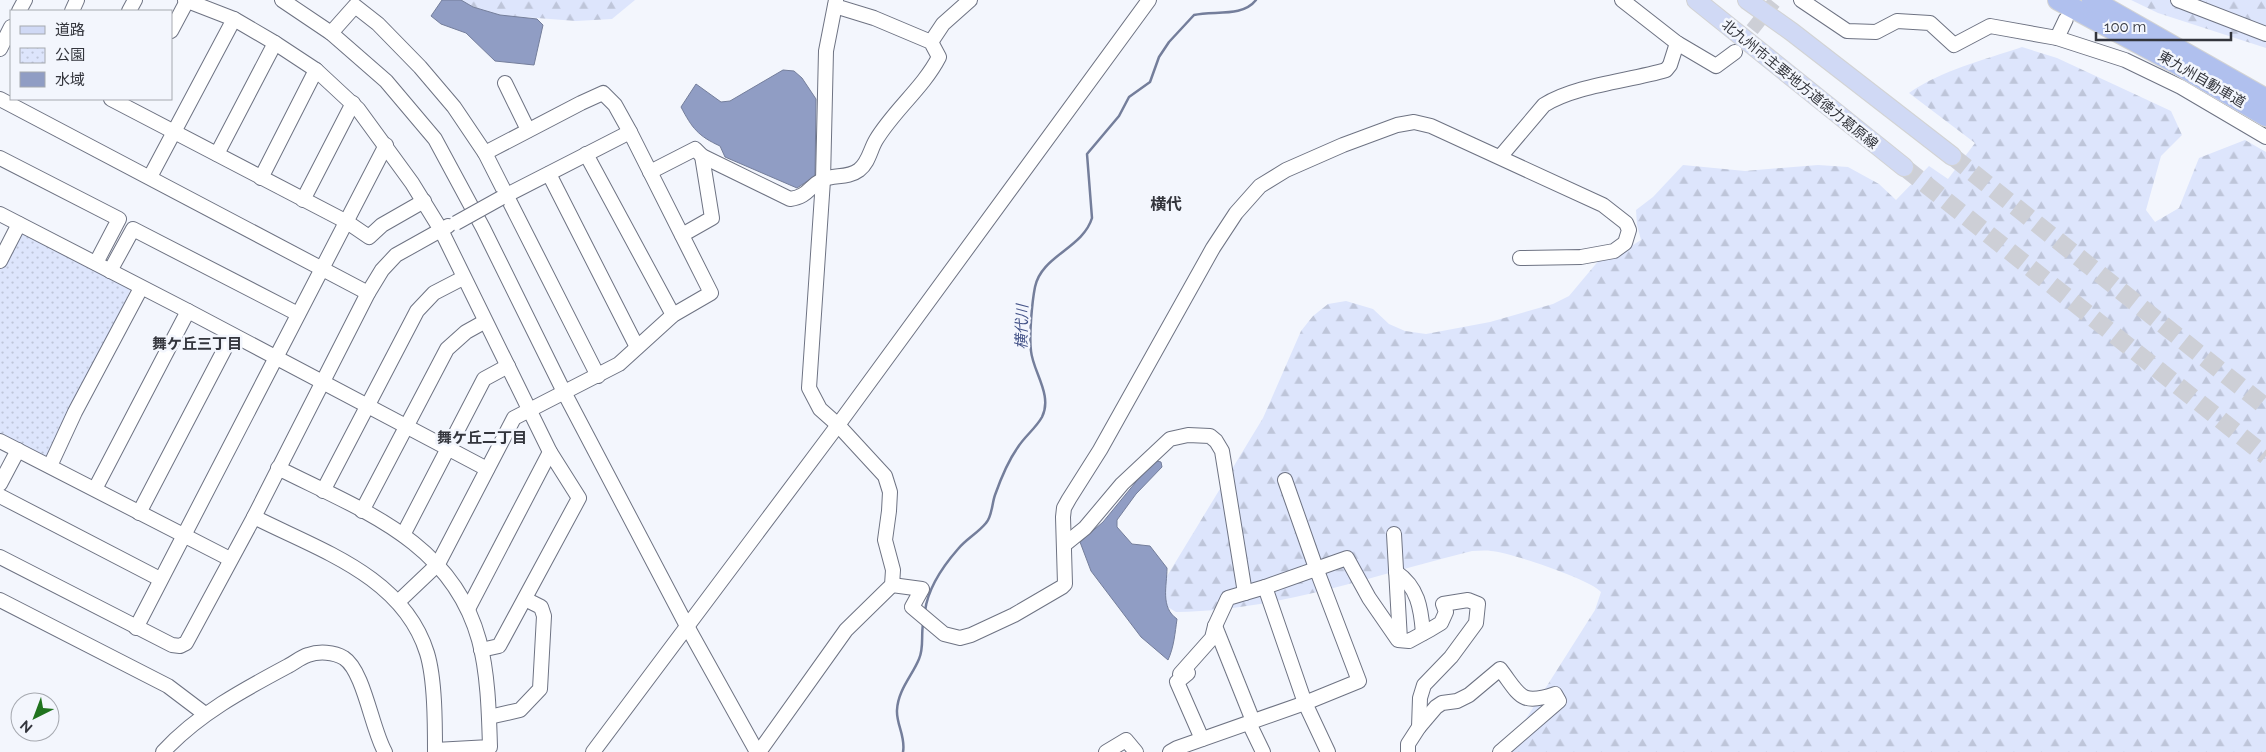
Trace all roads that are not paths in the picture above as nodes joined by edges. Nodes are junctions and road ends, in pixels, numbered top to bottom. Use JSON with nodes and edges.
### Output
{"nodes":[{"id":1,"x":186,"y":0,"type":"edge"},
{"id":2,"x":282,"y":0,"type":"edge"},
{"id":3,"x":970,"y":0,"type":"edge"},
{"id":4,"x":1149,"y":0,"type":"edge"},
{"id":5,"x":1622,"y":0,"type":"edge"},
{"id":6,"x":1696,"y":0,"type":"edge"},
{"id":7,"x":1747,"y":0,"type":"edge"},
{"id":8,"x":1801,"y":0,"type":"edge"},
{"id":9,"x":2058,"y":0,"type":"edge"},
{"id":10,"x":2092,"y":0,"type":"edge"},
{"id":11,"x":2178,"y":0,"type":"edge"},
{"id":12,"x":836,"y":3,"type":"edge"},
{"id":13,"x":234,"y":19,"type":"junction"},
{"id":14,"x":2066,"y":19,"type":"dead end"},
{"id":15,"x":172,"y":29,"type":"edge"},
{"id":16,"x":10,"y":30,"type":"edge"},
{"id":17,"x":331,"y":33,"type":"junction"},
{"id":18,"x":2266,"y":34,"type":"edge"},
{"id":19,"x":2057,"y":38,"type":"junction"},
{"id":20,"x":931,"y":42,"type":"junction"},
{"id":21,"x":275,"y":43,"type":"junction"},
{"id":22,"x":1677,"y":43,"type":"junction"},
{"id":23,"x":5,"y":48,"type":"edge"},
{"id":24,"x":1735,"y":52,"type":"tunnel mouth"},
{"id":25,"x":316,"y":70,"type":"junction"},
{"id":26,"x":505,"y":83,"type":"dead end"},
{"id":27,"x":0,"y":99,"type":"edge"},
{"id":28,"x":2266,"y":99,"type":"edge"},
{"id":29,"x":116,"y":100,"type":"edge"},
{"id":30,"x":353,"y":103,"type":"junction"},
{"id":31,"x":134,"y":104,"type":"edge"},
{"id":32,"x":2266,"y":116,"type":"edge"},
{"id":33,"x":528,"y":130,"type":"junction"},
{"id":34,"x":174,"y":132,"type":"junction"},
{"id":35,"x":630,"y":132,"type":"junction"},
{"id":36,"x":2266,"y":137,"type":"edge"},
{"id":37,"x":386,"y":145,"type":"junction"},
{"id":38,"x":485,"y":153,"type":"junction"},
{"id":39,"x":217,"y":154,"type":"junction"},
{"id":40,"x":586,"y":154,"type":"junction"},
{"id":41,"x":702,"y":156,"type":"junction"},
{"id":42,"x":1952,"y":156,"type":"tunnel mouth"},
{"id":43,"x":1500,"y":157,"type":"junction"},
{"id":44,"x":0,"y":158,"type":"edge"},
{"id":45,"x":1904,"y":167,"type":"tunnel mouth"},
{"id":46,"x":650,"y":172,"type":"junction"},
{"id":47,"x":548,"y":174,"type":"junction"},
{"id":48,"x":150,"y":177,"type":"junction"},
{"id":49,"x":261,"y":178,"type":"junction"},
{"id":50,"x":823,"y":180,"type":"junction"},
{"id":51,"x":504,"y":197,"type":"junction"},
{"id":52,"x":303,"y":200,"type":"junction"},
{"id":53,"x":424,"y":201,"type":"junction"},
{"id":54,"x":0,"y":214,"type":"edge"},
{"id":55,"x":347,"y":222,"type":"junction"},
{"id":56,"x":19,"y":224,"type":"junction"},
{"id":57,"x":440,"y":230,"type":"junction"},
{"id":58,"x":682,"y":235,"type":"junction"},
{"id":59,"x":1520,"y":258,"type":"dead end"},
{"id":60,"x":0,"y":261,"type":"edge"},
{"id":61,"x":96,"y":263,"type":"junction"},
{"id":62,"x":322,"y":269,"type":"junction"},
{"id":63,"x":110,"y":271,"type":"junction"},
{"id":64,"x":464,"y":278,"type":"junction"},
{"id":65,"x":141,"y":288,"type":"junction"},
{"id":66,"x":368,"y":292,"type":"junction"},
{"id":67,"x":188,"y":310,"type":"junction"},
{"id":68,"x":298,"y":314,"type":"junction"},
{"id":69,"x":673,"y":315,"type":"junction"},
{"id":70,"x":484,"y":322,"type":"junction"},
{"id":71,"x":232,"y":335,"type":"junction"},
{"id":72,"x":637,"y":348,"type":"junction"},
{"id":73,"x":275,"y":357,"type":"junction"},
{"id":74,"x":508,"y":366,"type":"junction"},
{"id":75,"x":598,"y":376,"type":"junction"},
{"id":76,"x":323,"y":381,"type":"junction"},
{"id":77,"x":565,"y":394,"type":"junction"},
{"id":78,"x":367,"y":405,"type":"junction"},
{"id":79,"x":530,"y":410,"type":"junction"},
{"id":80,"x":838,"y":425,"type":"junction"},
{"id":81,"x":407,"y":427,"type":"junction"},
{"id":82,"x":1,"y":444,"type":"edge"},
{"id":83,"x":448,"y":448,"type":"junction"},
{"id":84,"x":18,"y":450,"type":"junction"},
{"id":85,"x":550,"y":452,"type":"junction"},
{"id":86,"x":50,"y":466,"type":"junction"},
{"id":87,"x":278,"y":468,"type":"junction"},
{"id":88,"x":487,"y":469,"type":"junction"},
{"id":89,"x":1285,"y":480,"type":"dead end"},
{"id":90,"x":0,"y":484,"type":"edge"},
{"id":91,"x":94,"y":489,"type":"junction"},
{"id":92,"x":323,"y":491,"type":"junction"},
{"id":93,"x":0,"y":496,"type":"edge"},
{"id":94,"x":362,"y":511,"type":"junction"},
{"id":95,"x":139,"y":513,"type":"junction"},
{"id":96,"x":254,"y":516,"type":"junction"},
{"id":97,"x":1394,"y":534,"type":"dead end"},
{"id":98,"x":403,"y":535,"type":"junction"},
{"id":99,"x":184,"y":536,"type":"junction"},
{"id":100,"x":1064,"y":545,"type":"junction"},
{"id":101,"x":0,"y":557,"type":"edge"},
{"id":102,"x":230,"y":559,"type":"junction"},
{"id":103,"x":438,"y":564,"type":"junction"},
{"id":104,"x":1316,"y":568,"type":"junction"},
{"id":105,"x":1396,"y":572,"type":"junction"},
{"id":106,"x":160,"y":579,"type":"junction"},
{"id":107,"x":892,"y":585,"type":"junction"},
{"id":108,"x":1265,"y":587,"type":"junction"},
{"id":109,"x":1245,"y":593,"type":"junction"},
{"id":110,"x":525,"y":598,"type":"junction"},
{"id":111,"x":0,"y":600,"type":"edge"},
{"id":112,"x":398,"y":601,"type":"junction"},
{"id":113,"x":468,"y":609,"type":"junction"},
{"id":114,"x":1214,"y":626,"type":"junction"},
{"id":115,"x":136,"y":628,"type":"junction"},
{"id":116,"x":688,"y":628,"type":"junction"},
{"id":117,"x":1422,"y":634,"type":"junction"},
{"id":118,"x":1400,"y":640,"type":"junction"},
{"id":119,"x":481,"y":650,"type":"junction"},
{"id":120,"x":1305,"y":703,"type":"junction"},
{"id":121,"x":205,"y":714,"type":"junction"},
{"id":122,"x":489,"y":717,"type":"junction"},
{"id":123,"x":1251,"y":722,"type":"junction"},
{"id":124,"x":1419,"y":727,"type":"junction"},
{"id":125,"x":1201,"y":744,"type":"edge"},
{"id":126,"x":435,"y":751,"type":"edge"},
{"id":127,"x":163,"y":752,"type":"edge"},
{"id":128,"x":385,"y":752,"type":"edge"},
{"id":129,"x":593,"y":752,"type":"edge"},
{"id":130,"x":758,"y":752,"type":"edge"},
{"id":131,"x":1106,"y":752,"type":"edge"},
{"id":132,"x":1136,"y":752,"type":"edge"},
{"id":133,"x":1170,"y":752,"type":"edge"},
{"id":134,"x":1263,"y":752,"type":"edge"},
{"id":135,"x":1328,"y":752,"type":"edge"},
{"id":136,"x":1408,"y":752,"type":"edge"},
{"id":137,"x":1500,"y":752,"type":"edge"}],
"edges":[{"from":1,"to":13,"type":"street"},
{"from":1,"to":15,"type":"street"},
{"from":2,"to":17,"type":"street"},
{"from":3,"to":20,"type":"street"},
{"from":4,"to":80,"type":"street"},
{"from":5,"to":22,"type":"street"},
{"from":6,"to":45,"type":"main road","name":"北九州市主要地方道徳力葛原線"},
{"from":7,"to":42,"type":"main road"},
{"from":8,"to":19,"type":"street"},
{"from":9,"to":32,"type":"highway","name":"東九州自動車道"},
{"from":10,"to":28,"type":"highway","name":"東九州自動車道"},
{"from":11,"to":18,"type":"street"},
{"from":12,"to":20,"type":"street"},
{"from":12,"to":50,"type":"street"},
{"from":13,"to":21,"type":"street"},
{"from":13,"to":34,"type":"street"},
{"from":14,"to":19,"type":"street"},
{"from":16,"to":23,"type":"street"},
{"from":17,"to":38,"type":"street"},
{"from":17,"to":77,"type":"street"},
{"from":19,"to":36,"type":"street"},
{"from":20,"to":50,"type":"street"},
{"from":21,"to":25,"type":"street"},
{"from":21,"to":39,"type":"street"},
{"from":22,"to":24,"type":"street"},
{"from":22,"to":43,"type":"street"},
{"from":25,"to":30,"type":"street"},
{"from":25,"to":49,"type":"street"},
{"from":26,"to":33,"type":"street"},
{"from":27,"to":48,"type":"street"},
{"from":29,"to":31,"type":"street"},
{"from":30,"to":37,"type":"street"},
{"from":30,"to":52,"type":"street"},
{"from":31,"to":34,"type":"street"},
{"from":33,"to":35,"type":"street"},
{"from":33,"to":38,"type":"street"},
{"from":34,"to":39,"type":"street"},
{"from":34,"to":48,"type":"street"},
{"from":35,"to":40,"type":"street"},
{"from":35,"to":46,"type":"street"},
{"from":37,"to":53,"type":"street"},
{"from":37,"to":55,"type":"street"},
{"from":38,"to":51,"type":"street"},
{"from":39,"to":49,"type":"street"},
{"from":40,"to":47,"type":"street"},
{"from":40,"to":69,"type":"street"},
{"from":41,"to":46,"type":"street"},
{"from":41,"to":50,"type":"street"},
{"from":41,"to":58,"type":"street"},
{"from":43,"to":59,"type":"street"},
{"from":43,"to":100,"type":"street"},
{"from":44,"to":61,"type":"street"},
{"from":46,"to":58,"type":"street"},
{"from":47,"to":51,"type":"street"},
{"from":47,"to":72,"type":"street"},
{"from":48,"to":62,"type":"street"},
{"from":49,"to":52,"type":"street"},
{"from":50,"to":80,"type":"street"},
{"from":51,"to":57,"type":"street","bridge":true},
{"from":51,"to":75,"type":"street"},
{"from":52,"to":55,"type":"street"},
{"from":53,"to":55,"type":"street"},
{"from":53,"to":57,"type":"street"},
{"from":54,"to":56,"type":"street"},
{"from":55,"to":62,"type":"street"},
{"from":56,"to":60,"type":"street"},
{"from":56,"to":61,"type":"street"},
{"from":57,"to":64,"type":"street"},
{"from":57,"to":66,"type":"street"},
{"from":58,"to":69,"type":"street"},
{"from":61,"to":63,"type":"street"},
{"from":62,"to":66,"type":"street"},
{"from":62,"to":68,"type":"street"},
{"from":63,"to":65,"type":"street"},
{"from":63,"to":68,"type":"street"},
{"from":64,"to":70,"type":"street"},
{"from":64,"to":78,"type":"street"},
{"from":65,"to":67,"type":"street"},
{"from":65,"to":86,"type":"street"},
{"from":66,"to":76,"type":"street"},
{"from":67,"to":71,"type":"street"},
{"from":67,"to":91,"type":"street"},
{"from":68,"to":73,"type":"street"},
{"from":69,"to":72,"type":"street"},
{"from":70,"to":74,"type":"street"},
{"from":70,"to":81,"type":"street"},
{"from":71,"to":73,"type":"street"},
{"from":71,"to":95,"type":"street"},
{"from":72,"to":75,"type":"street"},
{"from":73,"to":76,"type":"street"},
{"from":73,"to":99,"type":"street"},
{"from":74,"to":79,"type":"street"},
{"from":74,"to":83,"type":"street"},
{"from":75,"to":77,"type":"street"},
{"from":76,"to":78,"type":"street"},
{"from":76,"to":87,"type":"street"},
{"from":77,"to":79,"type":"street"},
{"from":77,"to":116,"type":"street"},
{"from":78,"to":81,"type":"street"},
{"from":78,"to":92,"type":"street"},
{"from":79,"to":85,"type":"street"},
{"from":79,"to":88,"type":"street"},
{"from":80,"to":107,"type":"street"},
{"from":80,"to":116,"type":"street"},
{"from":81,"to":83,"type":"street"},
{"from":81,"to":94,"type":"street"},
{"from":82,"to":84,"type":"street"},
{"from":83,"to":88,"type":"street"},
{"from":83,"to":98,"type":"street"},
{"from":84,"to":86,"type":"street"},
{"from":84,"to":90,"type":"street"},
{"from":85,"to":110,"type":"street"},
{"from":85,"to":113,"type":"street"},
{"from":86,"to":91,"type":"street"},
{"from":87,"to":92,"type":"street"},
{"from":87,"to":96,"type":"street"},
{"from":88,"to":103,"type":"street"},
{"from":89,"to":104,"type":"street"},
{"from":91,"to":95,"type":"street"},
{"from":92,"to":94,"type":"street"},
{"from":93,"to":106,"type":"street"},
{"from":94,"to":98,"type":"street"},
{"from":95,"to":99,"type":"street"},
{"from":96,"to":102,"type":"street"},
{"from":96,"to":112,"type":"street"},
{"from":97,"to":105,"type":"street"},
{"from":98,"to":103,"type":"street"},
{"from":99,"to":102,"type":"street"},
{"from":99,"to":106,"type":"street"},
{"from":100,"to":107,"type":"street"},
{"from":100,"to":109,"type":"street"},
{"from":101,"to":115,"type":"street"},
{"from":102,"to":115,"type":"street"},
{"from":103,"to":112,"type":"street"},
{"from":103,"to":113,"type":"street"},
{"from":104,"to":108,"type":"street"},
{"from":104,"to":118,"type":"street"},
{"from":104,"to":120,"type":"street"},
{"from":105,"to":117,"type":"street"},
{"from":105,"to":118,"type":"street"},
{"from":106,"to":115,"type":"street"},
{"from":107,"to":130,"type":"street"},
{"from":108,"to":109,"type":"street"},
{"from":108,"to":120,"type":"street"},
{"from":109,"to":114,"type":"street"},
{"from":110,"to":119,"type":"street"},
{"from":110,"to":122,"type":"street"},
{"from":111,"to":121,"type":"street"},
{"from":112,"to":126,"type":"street"},
{"from":113,"to":119,"type":"street"},
{"from":114,"to":123,"type":"street"},
{"from":114,"to":125,"type":"street"},
{"from":116,"to":129,"type":"street"},
{"from":116,"to":130,"type":"street"},
{"from":117,"to":118,"type":"street"},
{"from":117,"to":124,"type":"street"},
{"from":119,"to":122,"type":"street"},
{"from":120,"to":123,"type":"street"},
{"from":120,"to":135,"type":"street"},
{"from":121,"to":127,"type":"street"},
{"from":121,"to":128,"type":"street"},
{"from":122,"to":126,"type":"street"},
{"from":123,"to":125,"type":"street"},
{"from":123,"to":134,"type":"street"},
{"from":124,"to":136,"type":"street"},
{"from":124,"to":137,"type":"street"},
{"from":125,"to":133,"type":"street"},
{"from":131,"to":132,"type":"street"}]}
